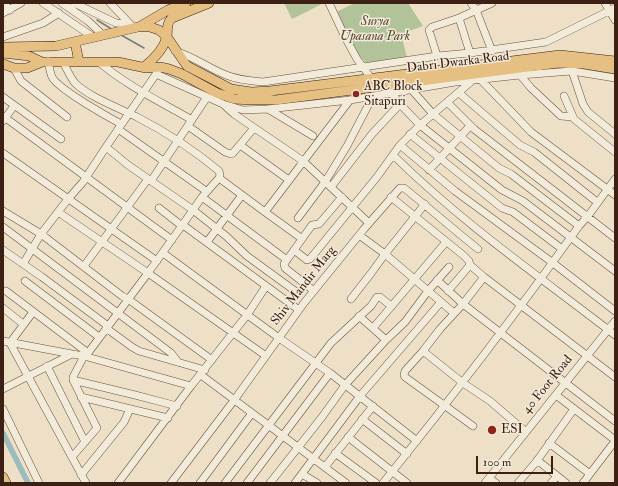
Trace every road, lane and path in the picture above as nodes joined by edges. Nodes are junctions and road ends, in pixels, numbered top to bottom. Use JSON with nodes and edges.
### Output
{"nodes":[{"id":1,"x":4,"y":3,"type":"edge"},
{"id":2,"x":21,"y":3,"type":"edge"},
{"id":3,"x":43,"y":3,"type":"edge"},
{"id":4,"x":62,"y":3,"type":"edge"},
{"id":5,"x":74,"y":3,"type":"edge"},
{"id":6,"x":110,"y":3,"type":"edge"},
{"id":7,"x":186,"y":3,"type":"edge"},
{"id":8,"x":209,"y":3,"type":"edge"},
{"id":9,"x":329,"y":3,"type":"edge"},
{"id":10,"x":472,"y":3,"type":"edge"},
{"id":11,"x":492,"y":3,"type":"edge"},
{"id":12,"x":605,"y":3,"type":"edge"},
{"id":13,"x":167,"y":6,"type":"edge"},
{"id":14,"x":476,"y":10,"type":"junction"},
{"id":15,"x":612,"y":10,"type":"edge"},
{"id":16,"x":6,"y":12,"type":"edge"},
{"id":17,"x":59,"y":14,"type":"junction"},
{"id":18,"x":459,"y":18,"type":"junction"},
{"id":19,"x":615,"y":20,"type":"edge"},
{"id":20,"x":133,"y":27,"type":"junction"},
{"id":21,"x":105,"y":34,"type":"junction"},
{"id":22,"x":3,"y":37,"type":"edge"},
{"id":23,"x":93,"y":37,"type":"junction"},
{"id":24,"x":167,"y":37,"type":"junction"},
{"id":25,"x":75,"y":42,"type":"junction"},
{"id":26,"x":3,"y":47,"type":"edge"},
{"id":27,"x":175,"y":51,"type":"junction"},
{"id":28,"x":492,"y":51,"type":"junction"},
{"id":29,"x":3,"y":53,"type":"edge"},
{"id":30,"x":470,"y":53,"type":"junction"},
{"id":31,"x":437,"y":56,"type":"junction"},
{"id":32,"x":615,"y":61,"type":"edge"},
{"id":33,"x":45,"y":62,"type":"junction"},
{"id":34,"x":63,"y":62,"type":"junction"},
{"id":35,"x":80,"y":62,"type":"junction"},
{"id":36,"x":99,"y":62,"type":"junction"},
{"id":37,"x":3,"y":64,"type":"edge"},
{"id":38,"x":144,"y":67,"type":"junction"},
{"id":39,"x":363,"y":67,"type":"junction"},
{"id":40,"x":14,"y":68,"type":"junction"},
{"id":41,"x":615,"y":68,"type":"edge"},
{"id":42,"x":158,"y":70,"type":"junction"},
{"id":43,"x":572,"y":71,"type":"junction"},
{"id":44,"x":520,"y":75,"type":"junction"},
{"id":45,"x":371,"y":78,"type":"junction"},
{"id":46,"x":615,"y":78,"type":"edge"},
{"id":47,"x":477,"y":79,"type":"junction"},
{"id":48,"x":389,"y":89,"type":"junction"},
{"id":49,"x":412,"y":89,"type":"junction"},
{"id":50,"x":144,"y":93,"type":"junction"},
{"id":51,"x":459,"y":93,"type":"junction"},
{"id":52,"x":373,"y":96,"type":"junction"},
{"id":53,"x":564,"y":96,"type":"dead end"},
{"id":54,"x":3,"y":97,"type":"edge"},
{"id":55,"x":207,"y":97,"type":"junction"},
{"id":56,"x":350,"y":100,"type":"junction"},
{"id":57,"x":447,"y":102,"type":"junction"},
{"id":58,"x":223,"y":104,"type":"junction"},
{"id":59,"x":400,"y":104,"type":"junction"},
{"id":60,"x":14,"y":106,"type":"junction"},
{"id":61,"x":268,"y":109,"type":"junction"},
{"id":62,"x":130,"y":114,"type":"junction"},
{"id":63,"x":433,"y":114,"type":"junction"},
{"id":64,"x":67,"y":117,"type":"dead end"},
{"id":65,"x":573,"y":117,"type":"junction"},
{"id":66,"x":4,"y":119,"type":"edge"},
{"id":67,"x":190,"y":123,"type":"junction"},
{"id":68,"x":420,"y":125,"type":"junction"},
{"id":69,"x":470,"y":126,"type":"junction"},
{"id":70,"x":120,"y":127,"type":"junction"},
{"id":71,"x":254,"y":128,"type":"junction"},
{"id":72,"x":410,"y":134,"type":"junction"},
{"id":73,"x":615,"y":134,"type":"edge"},
{"id":74,"x":313,"y":136,"type":"dead end"},
{"id":75,"x":460,"y":137,"type":"junction"},
{"id":76,"x":61,"y":139,"type":"dead end"},
{"id":77,"x":178,"y":140,"type":"junction"},
{"id":78,"x":240,"y":145,"type":"junction"},
{"id":79,"x":400,"y":145,"type":"junction"},
{"id":80,"x":106,"y":148,"type":"junction"},
{"id":81,"x":450,"y":148,"type":"junction"},
{"id":82,"x":615,"y":152,"type":"edge"},
{"id":83,"x":3,"y":153,"type":"edge"},
{"id":84,"x":393,"y":155,"type":"junction"},
{"id":85,"x":440,"y":158,"type":"junction"},
{"id":86,"x":164,"y":161,"type":"junction"},
{"id":87,"x":303,"y":161,"type":"junction"},
{"id":88,"x":429,"y":170,"type":"junction"},
{"id":89,"x":87,"y":177,"type":"junction"},
{"id":90,"x":219,"y":178,"type":"junction"},
{"id":91,"x":615,"y":179,"type":"edge"},
{"id":92,"x":150,"y":180,"type":"junction"},
{"id":93,"x":289,"y":180,"type":"junction"},
{"id":94,"x":325,"y":182,"type":"junction"},
{"id":95,"x":331,"y":188,"type":"junction"},
{"id":96,"x":608,"y":189,"type":"junction"},
{"id":97,"x":204,"y":194,"type":"junction"},
{"id":98,"x":242,"y":195,"type":"junction"},
{"id":99,"x":615,"y":195,"type":"edge"},
{"id":100,"x":342,"y":197,"type":"junction"},
{"id":101,"x":391,"y":197,"type":"junction"},
{"id":102,"x":59,"y":198,"type":"dead end"},
{"id":103,"x":68,"y":199,"type":"junction"},
{"id":104,"x":598,"y":202,"type":"junction"},
{"id":105,"x":425,"y":204,"type":"junction"},
{"id":106,"x":128,"y":207,"type":"junction"},
{"id":107,"x":352,"y":207,"type":"junction"},
{"id":108,"x":159,"y":208,"type":"dead end"},
{"id":109,"x":194,"y":210,"type":"junction"},
{"id":110,"x":3,"y":211,"type":"edge"},
{"id":111,"x":58,"y":212,"type":"junction"},
{"id":112,"x":265,"y":212,"type":"junction"},
{"id":113,"x":227,"y":215,"type":"junction"},
{"id":114,"x":588,"y":216,"type":"junction"},
{"id":115,"x":414,"y":217,"type":"junction"},
{"id":116,"x":298,"y":218,"type":"dead end"},
{"id":117,"x":369,"y":223,"type":"junction"},
{"id":118,"x":182,"y":226,"type":"junction"},
{"id":119,"x":579,"y":226,"type":"junction"},
{"id":120,"x":3,"y":228,"type":"edge"},
{"id":121,"x":112,"y":229,"type":"junction"},
{"id":122,"x":217,"y":229,"type":"junction"},
{"id":123,"x":41,"y":234,"type":"junction"},
{"id":124,"x":359,"y":235,"type":"junction"},
{"id":125,"x":571,"y":237,"type":"junction"},
{"id":126,"x":302,"y":238,"type":"junction"},
{"id":127,"x":615,"y":238,"type":"edge"},
{"id":128,"x":172,"y":240,"type":"junction"},
{"id":129,"x":102,"y":242,"type":"junction"},
{"id":130,"x":207,"y":242,"type":"junction"},
{"id":131,"x":446,"y":242,"type":"junction"},
{"id":132,"x":32,"y":248,"type":"junction"},
{"id":133,"x":478,"y":249,"type":"dead end"},
{"id":134,"x":562,"y":249,"type":"junction"},
{"id":135,"x":3,"y":250,"type":"edge"},
{"id":136,"x":294,"y":250,"type":"junction"},
{"id":137,"x":163,"y":253,"type":"junction"},
{"id":138,"x":385,"y":254,"type":"junction"},
{"id":139,"x":287,"y":260,"type":"junction"},
{"id":140,"x":157,"y":261,"type":"junction"},
{"id":141,"x":553,"y":263,"type":"junction"},
{"id":142,"x":23,"y":264,"type":"junction"},
{"id":143,"x":470,"y":265,"type":"junction"},
{"id":144,"x":84,"y":266,"type":"junction"},
{"id":145,"x":449,"y":267,"type":"dead end"},
{"id":146,"x":615,"y":271,"type":"edge"},
{"id":147,"x":148,"y":273,"type":"junction"},
{"id":148,"x":484,"y":277,"type":"junction"},
{"id":149,"x":414,"y":279,"type":"junction"},
{"id":150,"x":541,"y":279,"type":"junction"},
{"id":151,"x":437,"y":280,"type":"junction"},
{"id":152,"x":25,"y":281,"type":"dead end"},
{"id":153,"x":266,"y":286,"type":"junction"},
{"id":154,"x":6,"y":291,"type":"dead end"},
{"id":155,"x":296,"y":291,"type":"dead end"},
{"id":156,"x":314,"y":291,"type":"junction"},
{"id":157,"x":428,"y":291,"type":"junction"},
{"id":158,"x":448,"y":291,"type":"junction"},
{"id":159,"x":128,"y":299,"type":"junction"},
{"id":160,"x":351,"y":300,"type":"dead end"},
{"id":161,"x":441,"y":302,"type":"junction"},
{"id":162,"x":464,"y":304,"type":"junction"},
{"id":163,"x":391,"y":306,"type":"junction"},
{"id":164,"x":522,"y":306,"type":"junction"},
{"id":165,"x":3,"y":308,"type":"edge"},
{"id":166,"x":299,"y":310,"type":"junction"},
{"id":167,"x":615,"y":311,"type":"edge"},
{"id":168,"x":33,"y":312,"type":"junction"},
{"id":169,"x":118,"y":313,"type":"junction"},
{"id":170,"x":454,"y":313,"type":"junction"},
{"id":171,"x":247,"y":315,"type":"junction"},
{"id":172,"x":359,"y":316,"type":"junction"},
{"id":173,"x":615,"y":321,"type":"edge"},
{"id":174,"x":24,"y":324,"type":"junction"},
{"id":175,"x":107,"y":327,"type":"junction"},
{"id":176,"x":373,"y":328,"type":"junction"},
{"id":177,"x":608,"y":330,"type":"junction"},
{"id":178,"x":233,"y":332,"type":"junction"},
{"id":179,"x":501,"y":333,"type":"junction"},
{"id":180,"x":615,"y":335,"type":"edge"},
{"id":181,"x":99,"y":337,"type":"junction"},
{"id":182,"x":279,"y":338,"type":"junction"},
{"id":183,"x":386,"y":340,"type":"junction"},
{"id":184,"x":7,"y":342,"type":"edge"},
{"id":185,"x":424,"y":352,"type":"junction"},
{"id":186,"x":72,"y":354,"type":"junction"},
{"id":187,"x":86,"y":354,"type":"junction"},
{"id":188,"x":266,"y":356,"type":"junction"},
{"id":189,"x":588,"y":356,"type":"junction"},
{"id":190,"x":212,"y":360,"type":"junction"},
{"id":191,"x":178,"y":362,"type":"junction"},
{"id":192,"x":316,"y":363,"type":"junction"},
{"id":193,"x":47,"y":366,"type":"junction"},
{"id":194,"x":203,"y":372,"type":"junction"},
{"id":195,"x":330,"y":373,"type":"junction"},
{"id":196,"x":28,"y":376,"type":"junction"},
{"id":197,"x":615,"y":377,"type":"edge"},
{"id":198,"x":73,"y":380,"type":"junction"},
{"id":199,"x":463,"y":382,"type":"junction"},
{"id":200,"x":565,"y":384,"type":"junction"},
{"id":201,"x":345,"y":385,"type":"junction"},
{"id":202,"x":192,"y":386,"type":"junction"},
{"id":203,"x":3,"y":389,"type":"edge"},
{"id":204,"x":556,"y":395,"type":"junction"},
{"id":205,"x":360,"y":396,"type":"junction"},
{"id":206,"x":81,"y":397,"type":"junction"},
{"id":207,"x":234,"y":399,"type":"junction"},
{"id":208,"x":444,"y":405,"type":"junction"},
{"id":209,"x":177,"y":406,"type":"junction"},
{"id":210,"x":373,"y":406,"type":"junction"},
{"id":211,"x":3,"y":409,"type":"edge"},
{"id":212,"x":130,"y":409,"type":"junction"},
{"id":213,"x":574,"y":409,"type":"junction"},
{"id":214,"x":252,"y":413,"type":"junction"},
{"id":215,"x":168,"y":418,"type":"junction"},
{"id":216,"x":362,"y":419,"type":"junction"},
{"id":217,"x":615,"y":421,"type":"edge"},
{"id":218,"x":269,"y":425,"type":"junction"},
{"id":219,"x":473,"y":426,"type":"dead end"},
{"id":220,"x":526,"y":432,"type":"junction"},
{"id":221,"x":283,"y":436,"type":"junction"},
{"id":222,"x":348,"y":437,"type":"junction"},
{"id":223,"x":417,"y":441,"type":"junction"},
{"id":224,"x":615,"y":441,"type":"edge"},
{"id":225,"x":85,"y":442,"type":"junction"},
{"id":226,"x":549,"y":443,"type":"junction"},
{"id":227,"x":297,"y":447,"type":"junction"},
{"id":228,"x":335,"y":453,"type":"junction"},
{"id":229,"x":407,"y":454,"type":"junction"},
{"id":230,"x":72,"y":457,"type":"junction"},
{"id":231,"x":312,"y":458,"type":"junction"},
{"id":232,"x":537,"y":460,"type":"junction"},
{"id":233,"x":325,"y":467,"type":"junction"},
{"id":234,"x":392,"y":472,"type":"junction"},
{"id":235,"x":302,"y":474,"type":"junction"},
{"id":236,"x":590,"y":474,"type":"junction"},
{"id":237,"x":81,"y":475,"type":"junction"},
{"id":238,"x":557,"y":476,"type":"junction"},
{"id":239,"x":3,"y":477,"type":"edge"},
{"id":240,"x":487,"y":481,"type":"edge"},
{"id":241,"x":6,"y":483,"type":"edge"},
{"id":242,"x":39,"y":483,"type":"edge"},
{"id":243,"x":86,"y":483,"type":"edge"},
{"id":244,"x":118,"y":483,"type":"edge"},
{"id":245,"x":171,"y":483,"type":"edge"},
{"id":246,"x":200,"y":483,"type":"edge"},
{"id":247,"x":224,"y":483,"type":"edge"},
{"id":248,"x":247,"y":483,"type":"edge"},
{"id":249,"x":270,"y":483,"type":"edge"},
{"id":250,"x":295,"y":483,"type":"edge"},
{"id":251,"x":317,"y":483,"type":"edge"},
{"id":252,"x":346,"y":483,"type":"edge"},
{"id":253,"x":376,"y":483,"type":"edge"},
{"id":254,"x":383,"y":483,"type":"edge"},
{"id":255,"x":407,"y":483,"type":"edge"},
{"id":256,"x":496,"y":483,"type":"edge"},
{"id":257,"x":518,"y":483,"type":"edge"},
{"id":258,"x":551,"y":483,"type":"edge"},
{"id":259,"x":566,"y":483,"type":"edge"},
{"id":260,"x":583,"y":483,"type":"edge"}],
"edges":[{"from":1,"to":16,"type":"street"},
{"from":2,"to":16,"type":"street"},
{"from":3,"to":17,"type":"street"},
{"from":4,"to":21,"type":"street"},
{"from":5,"to":20,"type":"street"},
{"from":6,"to":20,"type":"street"},
{"from":7,"to":13,"type":"main road"},
{"from":8,"to":24,"type":"main road"},
{"from":9,"to":39,"type":"street"},
{"from":10,"to":14,"type":"street"},
{"from":11,"to":14,"type":"street"},
{"from":12,"to":15,"type":"street"},
{"from":13,"to":20,"type":"main road"},
{"from":14,"to":18,"type":"street"},
{"from":14,"to":28,"type":"street"},
{"from":15,"to":19,"type":"street"},
{"from":15,"to":28,"type":"street"},
{"from":17,"to":22,"type":"street"},
{"from":17,"to":23,"type":"street"},
{"from":18,"to":30,"type":"street"},
{"from":18,"to":31,"type":"street"},
{"from":20,"to":21,"type":"main road"},
{"from":20,"to":24,"type":"main road","name":"Dabri Dwarka Road"},
{"from":21,"to":23,"type":"main road"},
{"from":23,"to":25,"type":"main road"},
{"from":24,"to":27,"type":"main road","name":"Dabri Dwarka Road"},
{"from":24,"to":38,"type":"main road"},
{"from":25,"to":26,"type":"main road"},
{"from":25,"to":35,"type":"main road"},
{"from":27,"to":39,"type":"street"},
{"from":27,"to":45,"type":"main road","name":"Dabri Dwarka Road"},
{"from":28,"to":30,"type":"street"},
{"from":29,"to":33,"type":"main road"},
{"from":30,"to":31,"type":"street"},
{"from":31,"to":39,"type":"street"},
{"from":32,"to":45,"type":"main road","name":"Dabri Dwarka Road"},
{"from":33,"to":34,"type":"main road","name":"Dabri Dwarka Road"},
{"from":33,"to":40,"type":"main road","name":"Dabri Dwarka Road"},
{"from":33,"to":70,"type":"street"},
{"from":34,"to":35,"type":"main road","name":"Dabri Dwarka Road"},
{"from":34,"to":62,"type":"street"},
{"from":35,"to":36,"type":"main road","name":"Dabri Dwarka Road"},
{"from":36,"to":38,"type":"main road","name":"Dabri Dwarka Road"},
{"from":36,"to":50,"type":"street"},
{"from":37,"to":40,"type":"main road","name":"Dabri Dwarka Road"},
{"from":38,"to":42,"type":"main road","name":"Dabri Dwarka Road"},
{"from":39,"to":45,"type":"street"},
{"from":40,"to":64,"type":"street"},
{"from":41,"to":48,"type":"main road","name":"Dabri Dwarka Road"},
{"from":42,"to":48,"type":"main road","name":"Dabri Dwarka Road"},
{"from":42,"to":50,"type":"street"},
{"from":42,"to":55,"type":"street"},
{"from":43,"to":44,"type":"street"},
{"from":43,"to":46,"type":"street"},
{"from":43,"to":73,"type":"street"},
{"from":44,"to":47,"type":"street"},
{"from":44,"to":65,"type":"street"},
{"from":47,"to":49,"type":"street"},
{"from":47,"to":51,"type":"street"},
{"from":47,"to":96,"type":"street"},
{"from":48,"to":49,"type":"street"},
{"from":48,"to":52,"type":"street"},
{"from":48,"to":59,"type":"street"},
{"from":49,"to":63,"type":"street"},
{"from":50,"to":62,"type":"street"},
{"from":50,"to":67,"type":"street"},
{"from":51,"to":57,"type":"street"},
{"from":51,"to":104,"type":"street"},
{"from":52,"to":56,"type":"street"},
{"from":52,"to":94,"type":"street"},
{"from":53,"to":65,"type":"street"},
{"from":54,"to":60,"type":"street"},
{"from":55,"to":58,"type":"street"},
{"from":55,"to":67,"type":"street"},
{"from":56,"to":61,"type":"street"},
{"from":56,"to":87,"type":"street"},
{"from":57,"to":63,"type":"street"},
{"from":57,"to":69,"type":"street"},
{"from":58,"to":61,"type":"street"},
{"from":58,"to":71,"type":"street"},
{"from":59,"to":68,"type":"street"},
{"from":59,"to":95,"type":"street"},
{"from":60,"to":66,"type":"street"},
{"from":60,"to":76,"type":"street"},
{"from":61,"to":74,"type":"street"},
{"from":62,"to":70,"type":"street"},
{"from":62,"to":77,"type":"street"},
{"from":63,"to":68,"type":"street"},
{"from":63,"to":75,"type":"street"},
{"from":65,"to":82,"type":"street"},
{"from":66,"to":89,"type":"street"},
{"from":67,"to":77,"type":"street"},
{"from":67,"to":78,"type":"street"},
{"from":68,"to":72,"type":"street"},
{"from":68,"to":81,"type":"street"},
{"from":69,"to":75,"type":"street"},
{"from":69,"to":114,"type":"street"},
{"from":70,"to":80,"type":"street"},
{"from":70,"to":86,"type":"street"},
{"from":71,"to":78,"type":"street"},
{"from":71,"to":87,"type":"street"},
{"from":72,"to":79,"type":"street"},
{"from":72,"to":85,"type":"street"},
{"from":75,"to":81,"type":"street"},
{"from":75,"to":119,"type":"street"},
{"from":77,"to":86,"type":"street"},
{"from":77,"to":90,"type":"street"},
{"from":78,"to":93,"type":"street"},
{"from":79,"to":84,"type":"street"},
{"from":79,"to":88,"type":"street"},
{"from":80,"to":89,"type":"street"},
{"from":80,"to":92,"type":"street"},
{"from":81,"to":85,"type":"street"},
{"from":81,"to":125,"type":"street"},
{"from":83,"to":103,"type":"street"},
{"from":84,"to":107,"type":"street"},
{"from":84,"to":150,"type":"street"},
{"from":85,"to":88,"type":"street"},
{"from":85,"to":134,"type":"street"},
{"from":86,"to":92,"type":"street"},
{"from":86,"to":97,"type":"street"},
{"from":87,"to":93,"type":"street"},
{"from":87,"to":94,"type":"street"},
{"from":88,"to":141,"type":"street"},
{"from":89,"to":103,"type":"street"},
{"from":89,"to":106,"type":"street"},
{"from":90,"to":97,"type":"street"},
{"from":90,"to":98,"type":"street"},
{"from":91,"to":96,"type":"street"},
{"from":92,"to":106,"type":"street"},
{"from":92,"to":109,"type":"street"},
{"from":93,"to":112,"type":"street"},
{"from":94,"to":95,"type":"street"},
{"from":94,"to":116,"type":"street"},
{"from":95,"to":100,"type":"street"},
{"from":96,"to":99,"type":"street"},
{"from":96,"to":104,"type":"street"},
{"from":97,"to":109,"type":"street"},
{"from":97,"to":113,"type":"street"},
{"from":98,"to":112,"type":"street"},
{"from":98,"to":113,"type":"street"},
{"from":100,"to":107,"type":"street"},
{"from":100,"to":126,"type":"street"},
{"from":101,"to":105,"type":"street","name":"Shiv Mandir Marg"},
{"from":101,"to":115,"type":"street"},
{"from":101,"to":117,"type":"street","name":"Shiv Mandir Marg"},
{"from":102,"to":103,"type":"street"},
{"from":103,"to":111,"type":"street"},
{"from":103,"to":121,"type":"street"},
{"from":104,"to":114,"type":"street"},
{"from":105,"to":115,"type":"street"},
{"from":105,"to":133,"type":"street","name":"Shiv Mandir Marg"},
{"from":106,"to":121,"type":"street"},
{"from":106,"to":128,"type":"street"},
{"from":107,"to":117,"type":"street"},
{"from":107,"to":136,"type":"street"},
{"from":108,"to":118,"type":"street"},
{"from":109,"to":118,"type":"street"},
{"from":109,"to":122,"type":"street"},
{"from":110,"to":123,"type":"street"},
{"from":111,"to":123,"type":"street"},
{"from":111,"to":129,"type":"street"},
{"from":112,"to":126,"type":"street"},
{"from":113,"to":122,"type":"street"},
{"from":113,"to":139,"type":"street"},
{"from":114,"to":119,"type":"street"},
{"from":114,"to":127,"type":"street"},
{"from":115,"to":131,"type":"street"},
{"from":115,"to":138,"type":"street"},
{"from":117,"to":124,"type":"street","name":"Shiv Mandir Marg"},
{"from":118,"to":128,"type":"street"},
{"from":118,"to":130,"type":"street"},
{"from":119,"to":125,"type":"street"},
{"from":120,"to":132,"type":"street"},
{"from":121,"to":129,"type":"street"},
{"from":121,"to":140,"type":"street"},
{"from":122,"to":130,"type":"street"},
{"from":122,"to":155,"type":"street"},
{"from":123,"to":132,"type":"street"},
{"from":123,"to":144,"type":"street"},
{"from":124,"to":138,"type":"street"},
{"from":124,"to":156,"type":"street","name":"Shiv Mandir Marg"},
{"from":125,"to":134,"type":"street"},
{"from":125,"to":146,"type":"street"},
{"from":126,"to":136,"type":"street"},
{"from":128,"to":137,"type":"street"},
{"from":129,"to":144,"type":"street"},
{"from":129,"to":147,"type":"street"},
{"from":130,"to":153,"type":"street"},
{"from":131,"to":143,"type":"street"},
{"from":131,"to":149,"type":"street"},
{"from":132,"to":142,"type":"street"},
{"from":132,"to":169,"type":"street"},
{"from":134,"to":141,"type":"street"},
{"from":135,"to":142,"type":"street"},
{"from":136,"to":139,"type":"street"},
{"from":137,"to":140,"type":"street"},
{"from":137,"to":171,"type":"street"},
{"from":138,"to":149,"type":"street"},
{"from":138,"to":160,"type":"street"},
{"from":139,"to":156,"type":"street"},
{"from":140,"to":147,"type":"street"},
{"from":141,"to":150,"type":"street"},
{"from":141,"to":167,"type":"street"},
{"from":142,"to":175,"type":"street"},
{"from":143,"to":148,"type":"street"},
{"from":143,"to":158,"type":"street"},
{"from":144,"to":159,"type":"street"},
{"from":145,"to":151,"type":"street"},
{"from":147,"to":159,"type":"street"},
{"from":147,"to":178,"type":"street"},
{"from":148,"to":162,"type":"street"},
{"from":148,"to":164,"type":"street"},
{"from":149,"to":157,"type":"street"},
{"from":149,"to":163,"type":"street"},
{"from":150,"to":164,"type":"street"},
{"from":150,"to":177,"type":"street"},
{"from":151,"to":157,"type":"street"},
{"from":151,"to":158,"type":"street"},
{"from":152,"to":181,"type":"street"},
{"from":153,"to":166,"type":"street"},
{"from":153,"to":171,"type":"street"},
{"from":154,"to":168,"type":"street"},
{"from":156,"to":166,"type":"street","name":"Shiv Mandir Marg"},
{"from":157,"to":161,"type":"street"},
{"from":157,"to":183,"type":"street"},
{"from":158,"to":162,"type":"street"},
{"from":159,"to":169,"type":"street"},
{"from":159,"to":190,"type":"street"},
{"from":161,"to":170,"type":"street"},
{"from":161,"to":205,"type":"street"},
{"from":162,"to":170,"type":"street"},
{"from":162,"to":179,"type":"street"},
{"from":163,"to":172,"type":"street"},
{"from":163,"to":176,"type":"street"},
{"from":164,"to":179,"type":"street"},
{"from":164,"to":189,"type":"street"},
{"from":165,"to":174,"type":"street"},
{"from":166,"to":182,"type":"street","name":"Shiv Mandir Marg"},
{"from":168,"to":174,"type":"street"},
{"from":168,"to":187,"type":"street"},
{"from":169,"to":175,"type":"street"},
{"from":169,"to":191,"type":"street"},
{"from":170,"to":185,"type":"street"},
{"from":171,"to":178,"type":"street"},
{"from":171,"to":182,"type":"street"},
{"from":172,"to":176,"type":"street"},
{"from":172,"to":192,"type":"street"},
{"from":173,"to":177,"type":"street","name":"40 Foot Road"},
{"from":174,"to":184,"type":"street"},
{"from":175,"to":181,"type":"street"},
{"from":175,"to":191,"type":"street"},
{"from":176,"to":183,"type":"street"},
{"from":177,"to":180,"type":"street"},
{"from":177,"to":189,"type":"street","name":"40 Foot Road"},
{"from":178,"to":188,"type":"street"},
{"from":178,"to":190,"type":"street"},
{"from":179,"to":199,"type":"street"},
{"from":179,"to":200,"type":"street"},
{"from":181,"to":187,"type":"street"},
{"from":182,"to":188,"type":"street","name":"Shiv Mandir Marg"},
{"from":182,"to":192,"type":"street"},
{"from":183,"to":201,"type":"street"},
{"from":184,"to":186,"type":"street"},
{"from":184,"to":196,"type":"street"},
{"from":185,"to":199,"type":"street"},
{"from":185,"to":208,"type":"street"},
{"from":186,"to":187,"type":"street"},
{"from":186,"to":193,"type":"street"},
{"from":187,"to":198,"type":"street"},
{"from":187,"to":202,"type":"street"},
{"from":188,"to":207,"type":"street","name":"Shiv Mandir Marg"},
{"from":189,"to":197,"type":"street"},
{"from":189,"to":200,"type":"street","name":"40 Foot Road"},
{"from":190,"to":194,"type":"street"},
{"from":191,"to":194,"type":"street"},
{"from":192,"to":195,"type":"street"},
{"from":192,"to":218,"type":"street"},
{"from":193,"to":196,"type":"street"},
{"from":193,"to":225,"type":"street"},
{"from":194,"to":202,"type":"street"},
{"from":194,"to":207,"type":"street"},
{"from":195,"to":201,"type":"street"},
{"from":195,"to":221,"type":"street"},
{"from":196,"to":203,"type":"street"},
{"from":196,"to":230,"type":"street"},
{"from":198,"to":206,"type":"street"},
{"from":198,"to":209,"type":"street"},
{"from":199,"to":208,"type":"street"},
{"from":199,"to":220,"type":"street"},
{"from":200,"to":204,"type":"street","name":"40 Foot Road"},
{"from":200,"to":217,"type":"street"},
{"from":201,"to":205,"type":"street"},
{"from":201,"to":227,"type":"street"},
{"from":202,"to":209,"type":"street"},
{"from":204,"to":213,"type":"street"},
{"from":204,"to":220,"type":"street","name":"40 Foot Road"},
{"from":205,"to":210,"type":"street"},
{"from":205,"to":231,"type":"street"},
{"from":206,"to":212,"type":"street"},
{"from":206,"to":225,"type":"street"},
{"from":207,"to":214,"type":"street"},
{"from":207,"to":245,"type":"street","name":"Shiv Mandir Marg"},
{"from":208,"to":219,"type":"street"},
{"from":208,"to":223,"type":"street"},
{"from":209,"to":215,"type":"street"},
{"from":210,"to":216,"type":"street"},
{"from":210,"to":223,"type":"street"},
{"from":211,"to":242,"type":"street"},
{"from":212,"to":215,"type":"street"},
{"from":212,"to":237,"type":"street"},
{"from":213,"to":224,"type":"street"},
{"from":213,"to":226,"type":"street"},
{"from":214,"to":218,"type":"street"},
{"from":214,"to":246,"type":"street"},
{"from":215,"to":244,"type":"street"},
{"from":216,"to":222,"type":"street"},
{"from":216,"to":229,"type":"street"},
{"from":218,"to":221,"type":"street"},
{"from":218,"to":247,"type":"street"},
{"from":220,"to":240,"type":"street","name":"40 Foot Road"},
{"from":221,"to":227,"type":"street"},
{"from":221,"to":248,"type":"street"},
{"from":222,"to":228,"type":"street"},
{"from":222,"to":234,"type":"street"},
{"from":223,"to":229,"type":"street"},
{"from":224,"to":236,"type":"street"},
{"from":225,"to":230,"type":"street"},
{"from":226,"to":232,"type":"street"},
{"from":226,"to":236,"type":"street"},
{"from":227,"to":231,"type":"street"},
{"from":227,"to":249,"type":"street"},
{"from":228,"to":233,"type":"street"},
{"from":228,"to":253,"type":"street"},
{"from":229,"to":234,"type":"street"},
{"from":230,"to":237,"type":"street"},
{"from":231,"to":233,"type":"street"},
{"from":231,"to":235,"type":"street"},
{"from":232,"to":238,"type":"street"},
{"from":232,"to":257,"type":"street"},
{"from":233,"to":252,"type":"street"},
{"from":234,"to":254,"type":"street"},
{"from":234,"to":255,"type":"street"},
{"from":235,"to":250,"type":"street"},
{"from":235,"to":251,"type":"street"},
{"from":236,"to":260,"type":"street"},
{"from":237,"to":243,"type":"street"},
{"from":238,"to":258,"type":"street"},
{"from":238,"to":259,"type":"street"},
{"from":239,"to":241,"type":"main road"},
{"from":240,"to":256,"type":"street"}]}
